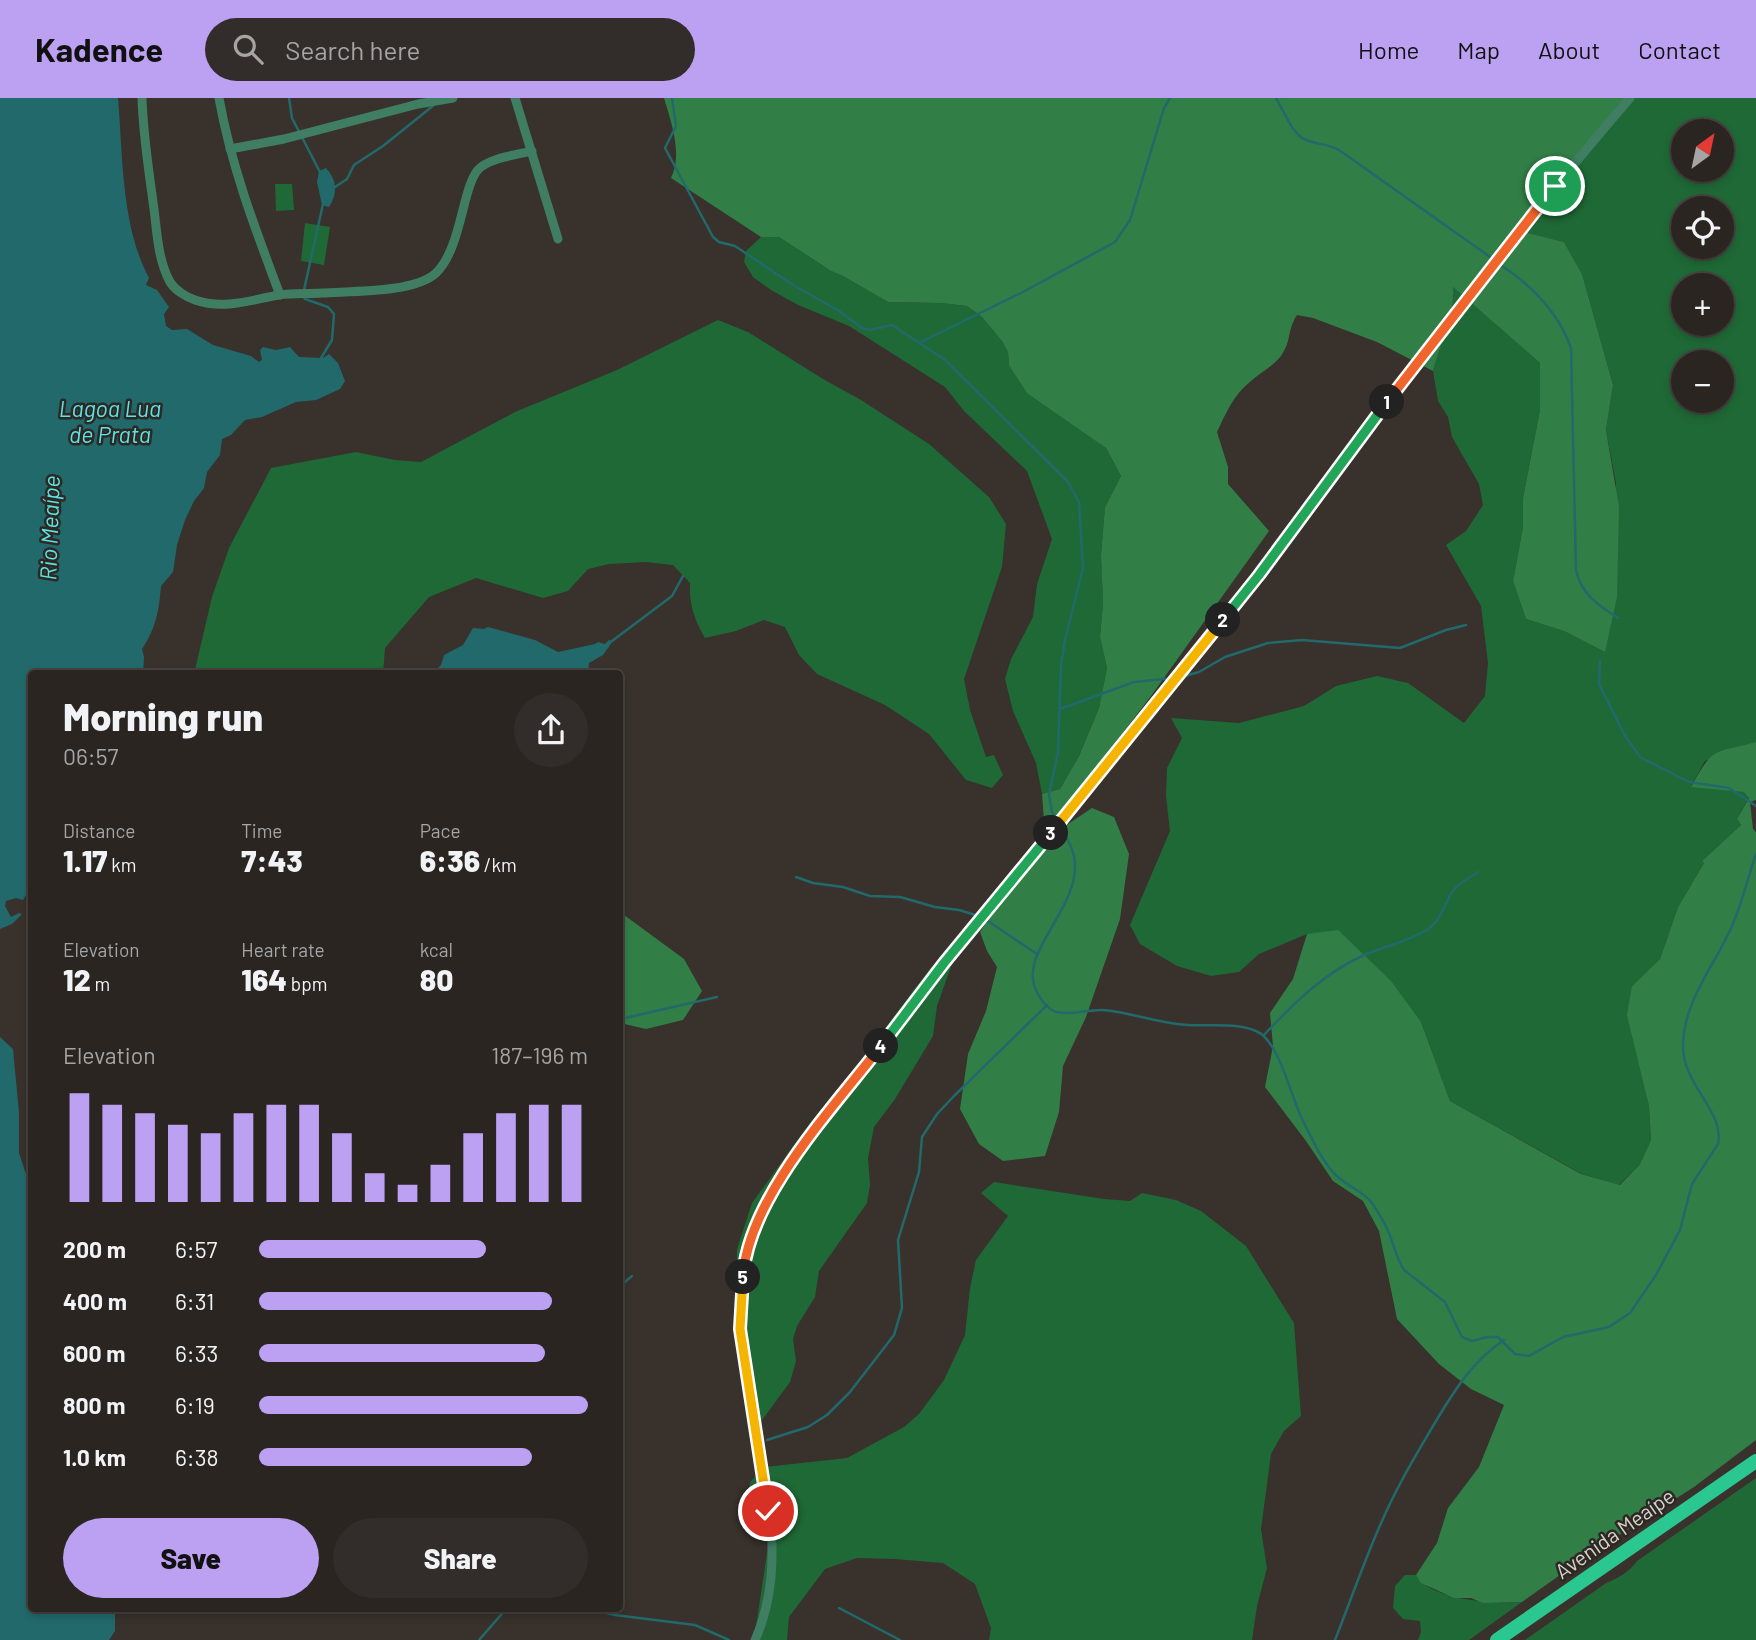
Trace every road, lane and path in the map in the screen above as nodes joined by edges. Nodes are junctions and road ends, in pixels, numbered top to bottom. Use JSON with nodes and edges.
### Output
{"nodes":[{"id":1,"x":142,"y":98,"type":"edge"},
{"id":2,"x":219,"y":98,"type":"edge"},
{"id":3,"x":453,"y":98,"type":"edge"},
{"id":4,"x":515,"y":98,"type":"edge"},
{"id":5,"x":1630,"y":98,"type":"edge"},
{"id":6,"x":418,"y":101,"type":"edge"},
{"id":7,"x":230,"y":149,"type":"junction"},
{"id":8,"x":532,"y":151,"type":"junction"},
{"id":9,"x":558,"y":239,"type":"dead end"},
{"id":10,"x":280,"y":295,"type":"junction"},
{"id":11,"x":1756,"y":1461,"type":"edge"},
{"id":12,"x":755,"y":1640,"type":"edge"},
{"id":13,"x":1497,"y":1640,"type":"edge"}],
"edges":[{"from":1,"to":10,"type":"street"},
{"from":2,"to":7,"type":"street"},
{"from":3,"to":6,"type":"street"},
{"from":4,"to":8,"type":"street"},
{"from":5,"to":12,"type":"street"},
{"from":6,"to":7,"type":"street"},
{"from":7,"to":10,"type":"street"},
{"from":8,"to":9,"type":"street"},
{"from":8,"to":10,"type":"street"},
{"from":11,"to":13,"type":"main road","name":"Avenida Meaípe"}]}
